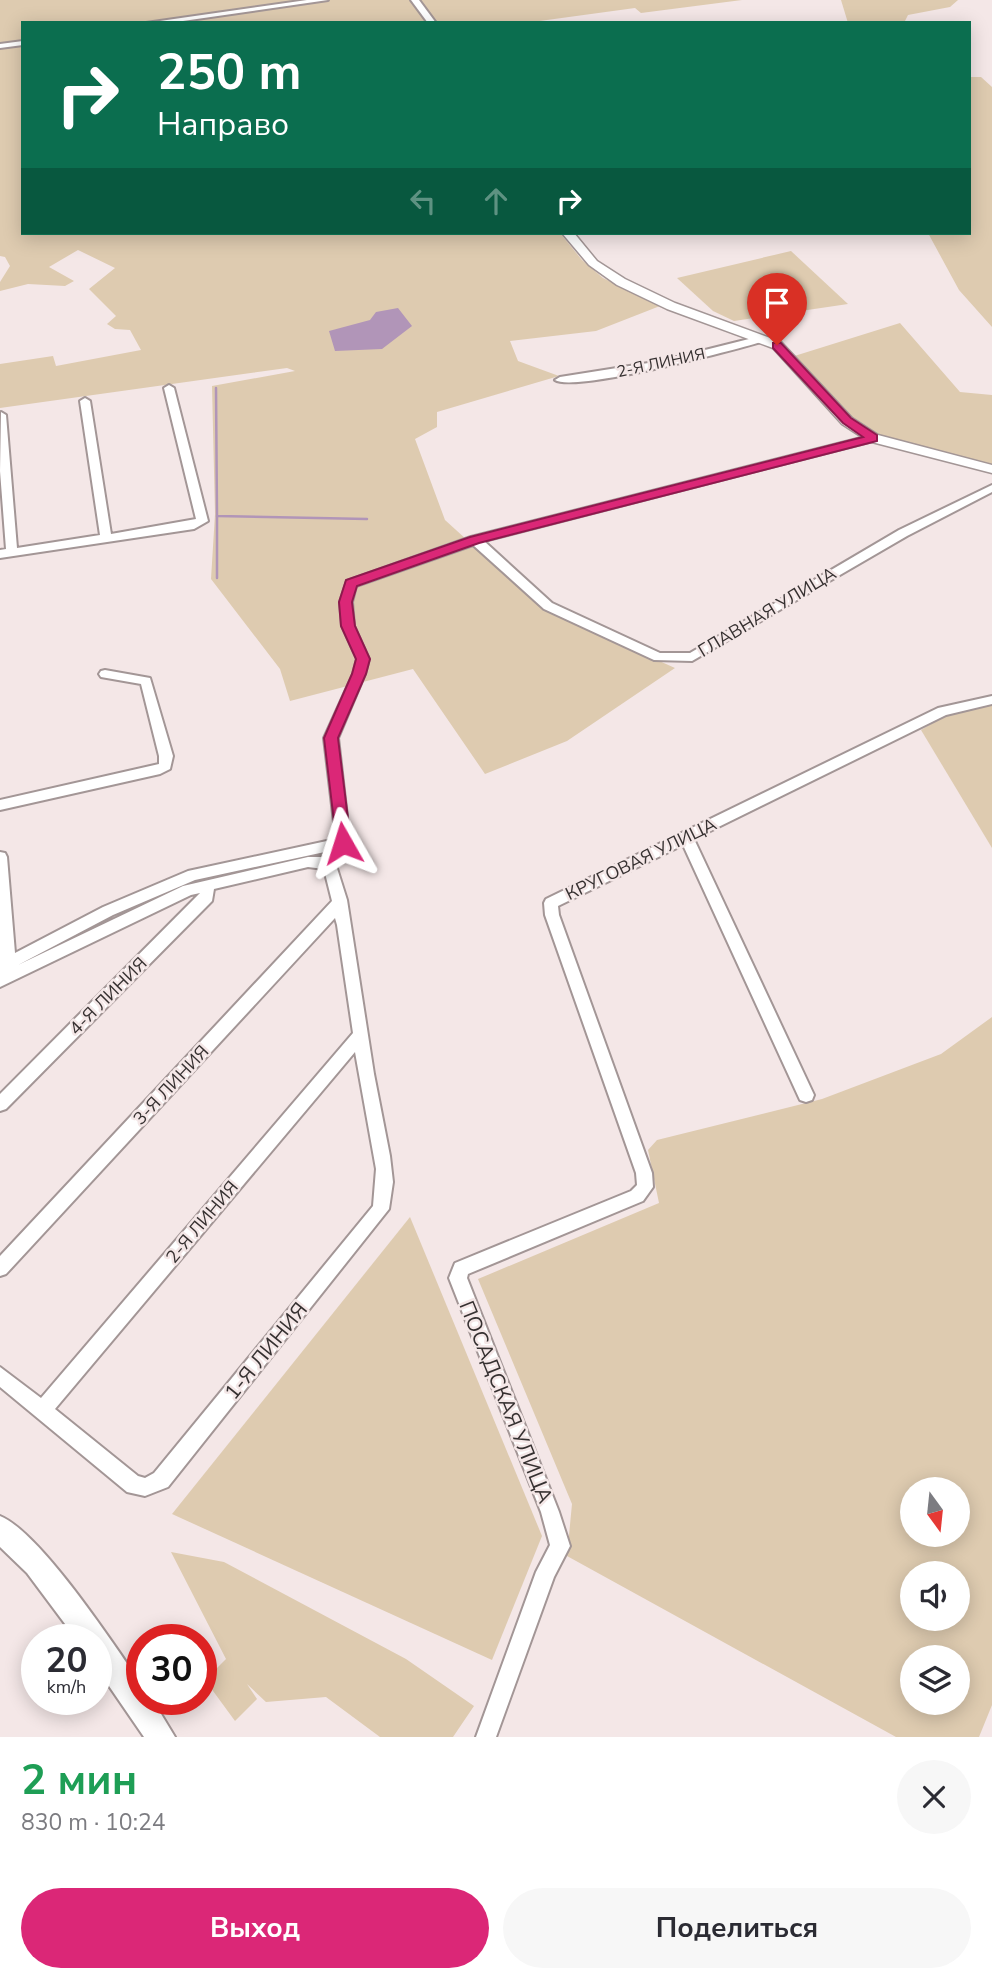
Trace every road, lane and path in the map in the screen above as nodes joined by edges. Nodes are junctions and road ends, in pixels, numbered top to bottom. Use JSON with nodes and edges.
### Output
{"nodes":[{"id":1,"x":324,"y":0,"type":"edge"},
{"id":2,"x":415,"y":0,"type":"edge"},
{"id":3,"x":165,"y":21,"type":"edge"},
{"id":4,"x":431,"y":21,"type":"edge"},
{"id":5,"x":21,"y":43,"type":"edge"},
{"id":6,"x":0,"y":46,"type":"edge"},
{"id":7,"x":570,"y":235,"type":"edge"},
{"id":8,"x":761,"y":339,"type":"junction"},
{"id":9,"x":560,"y":380,"type":"dead end"},
{"id":10,"x":169,"y":388,"type":"dead end"},
{"id":11,"x":85,"y":401,"type":"dead end"},
{"id":12,"x":1,"y":415,"type":"edge"},
{"id":13,"x":873,"y":438,"type":"junction"},
{"id":14,"x":992,"y":469,"type":"edge"},
{"id":15,"x":992,"y":488,"type":"edge"},
{"id":16,"x":106,"y":537,"type":"junction"},
{"id":17,"x":475,"y":540,"type":"junction"},
{"id":18,"x":6,"y":553,"type":"edge"},
{"id":19,"x":105,"y":674,"type":"dead end"},
{"id":20,"x":992,"y":700,"type":"edge"},
{"id":21,"x":0,"y":805,"type":"edge"},
{"id":22,"x":686,"y":837,"type":"junction"},
{"id":23,"x":0,"y":857,"type":"edge"},
{"id":24,"x":207,"y":885,"type":"junction"},
{"id":25,"x":340,"y":900,"type":"junction"},
{"id":26,"x":4,"y":965,"type":"edge"},
{"id":27,"x":0,"y":981,"type":"edge"},
{"id":28,"x":361,"y":1034,"type":"junction"},
{"id":29,"x":806,"y":1095,"type":"dead end"},
{"id":30,"x":0,"y":1104,"type":"edge"},
{"id":31,"x":644,"y":1173,"type":"joint"},
{"id":32,"x":0,"y":1268,"type":"edge"},
{"id":33,"x":0,"y":1376,"type":"edge"},
{"id":34,"x":43,"y":1410,"type":"junction"},
{"id":35,"x":0,"y":1529,"type":"edge"},
{"id":36,"x":82,"y":1624,"type":"edge"},
{"id":37,"x":112,"y":1666,"type":"edge"},
{"id":38,"x":161,"y":1737,"type":"edge"},
{"id":39,"x":486,"y":1737,"type":"edge"}],
"edges":[{"from":1,"to":3,"type":"street"},
{"from":2,"to":4,"type":"street"},
{"from":5,"to":6,"type":"street"},
{"from":7,"to":8,"type":"street"},
{"from":8,"to":9,"type":"street","name":"2-Я ЛИНИЯ"},
{"from":8,"to":13,"type":"street"},
{"from":10,"to":16,"type":"street"},
{"from":11,"to":16,"type":"street"},
{"from":12,"to":18,"type":"street"},
{"from":13,"to":14,"type":"street"},
{"from":13,"to":17,"type":"street"},
{"from":15,"to":17,"type":"street","name":"ГЛАВНАЯ УЛИЦА"},
{"from":16,"to":18,"type":"street"},
{"from":17,"to":26,"type":"street"},
{"from":19,"to":21,"type":"street"},
{"from":20,"to":22,"type":"street","name":"КРУГОВАЯ УЛИЦА"},
{"from":22,"to":29,"type":"street"},
{"from":22,"to":31,"type":"street","name":"КРУГОВАЯ УЛИЦА"},
{"from":23,"to":26,"type":"street"},
{"from":24,"to":25,"type":"street"},
{"from":24,"to":27,"type":"street"},
{"from":24,"to":30,"type":"street","name":"4-Я ЛИНИЯ"},
{"from":25,"to":28,"type":"street"},
{"from":25,"to":32,"type":"street","name":"3-Я ЛИНИЯ"},
{"from":28,"to":34,"type":"street","name":"2-Я ЛИНИЯ"},
{"from":28,"to":34,"type":"street","name":"1-Я ЛИНИЯ"},
{"from":31,"to":39,"type":"street","name":"ПОСАДСКАЯ УЛИЦА"},
{"from":33,"to":34,"type":"street"},
{"from":35,"to":36,"type":"main road"},
{"from":37,"to":38,"type":"main road"}]}
